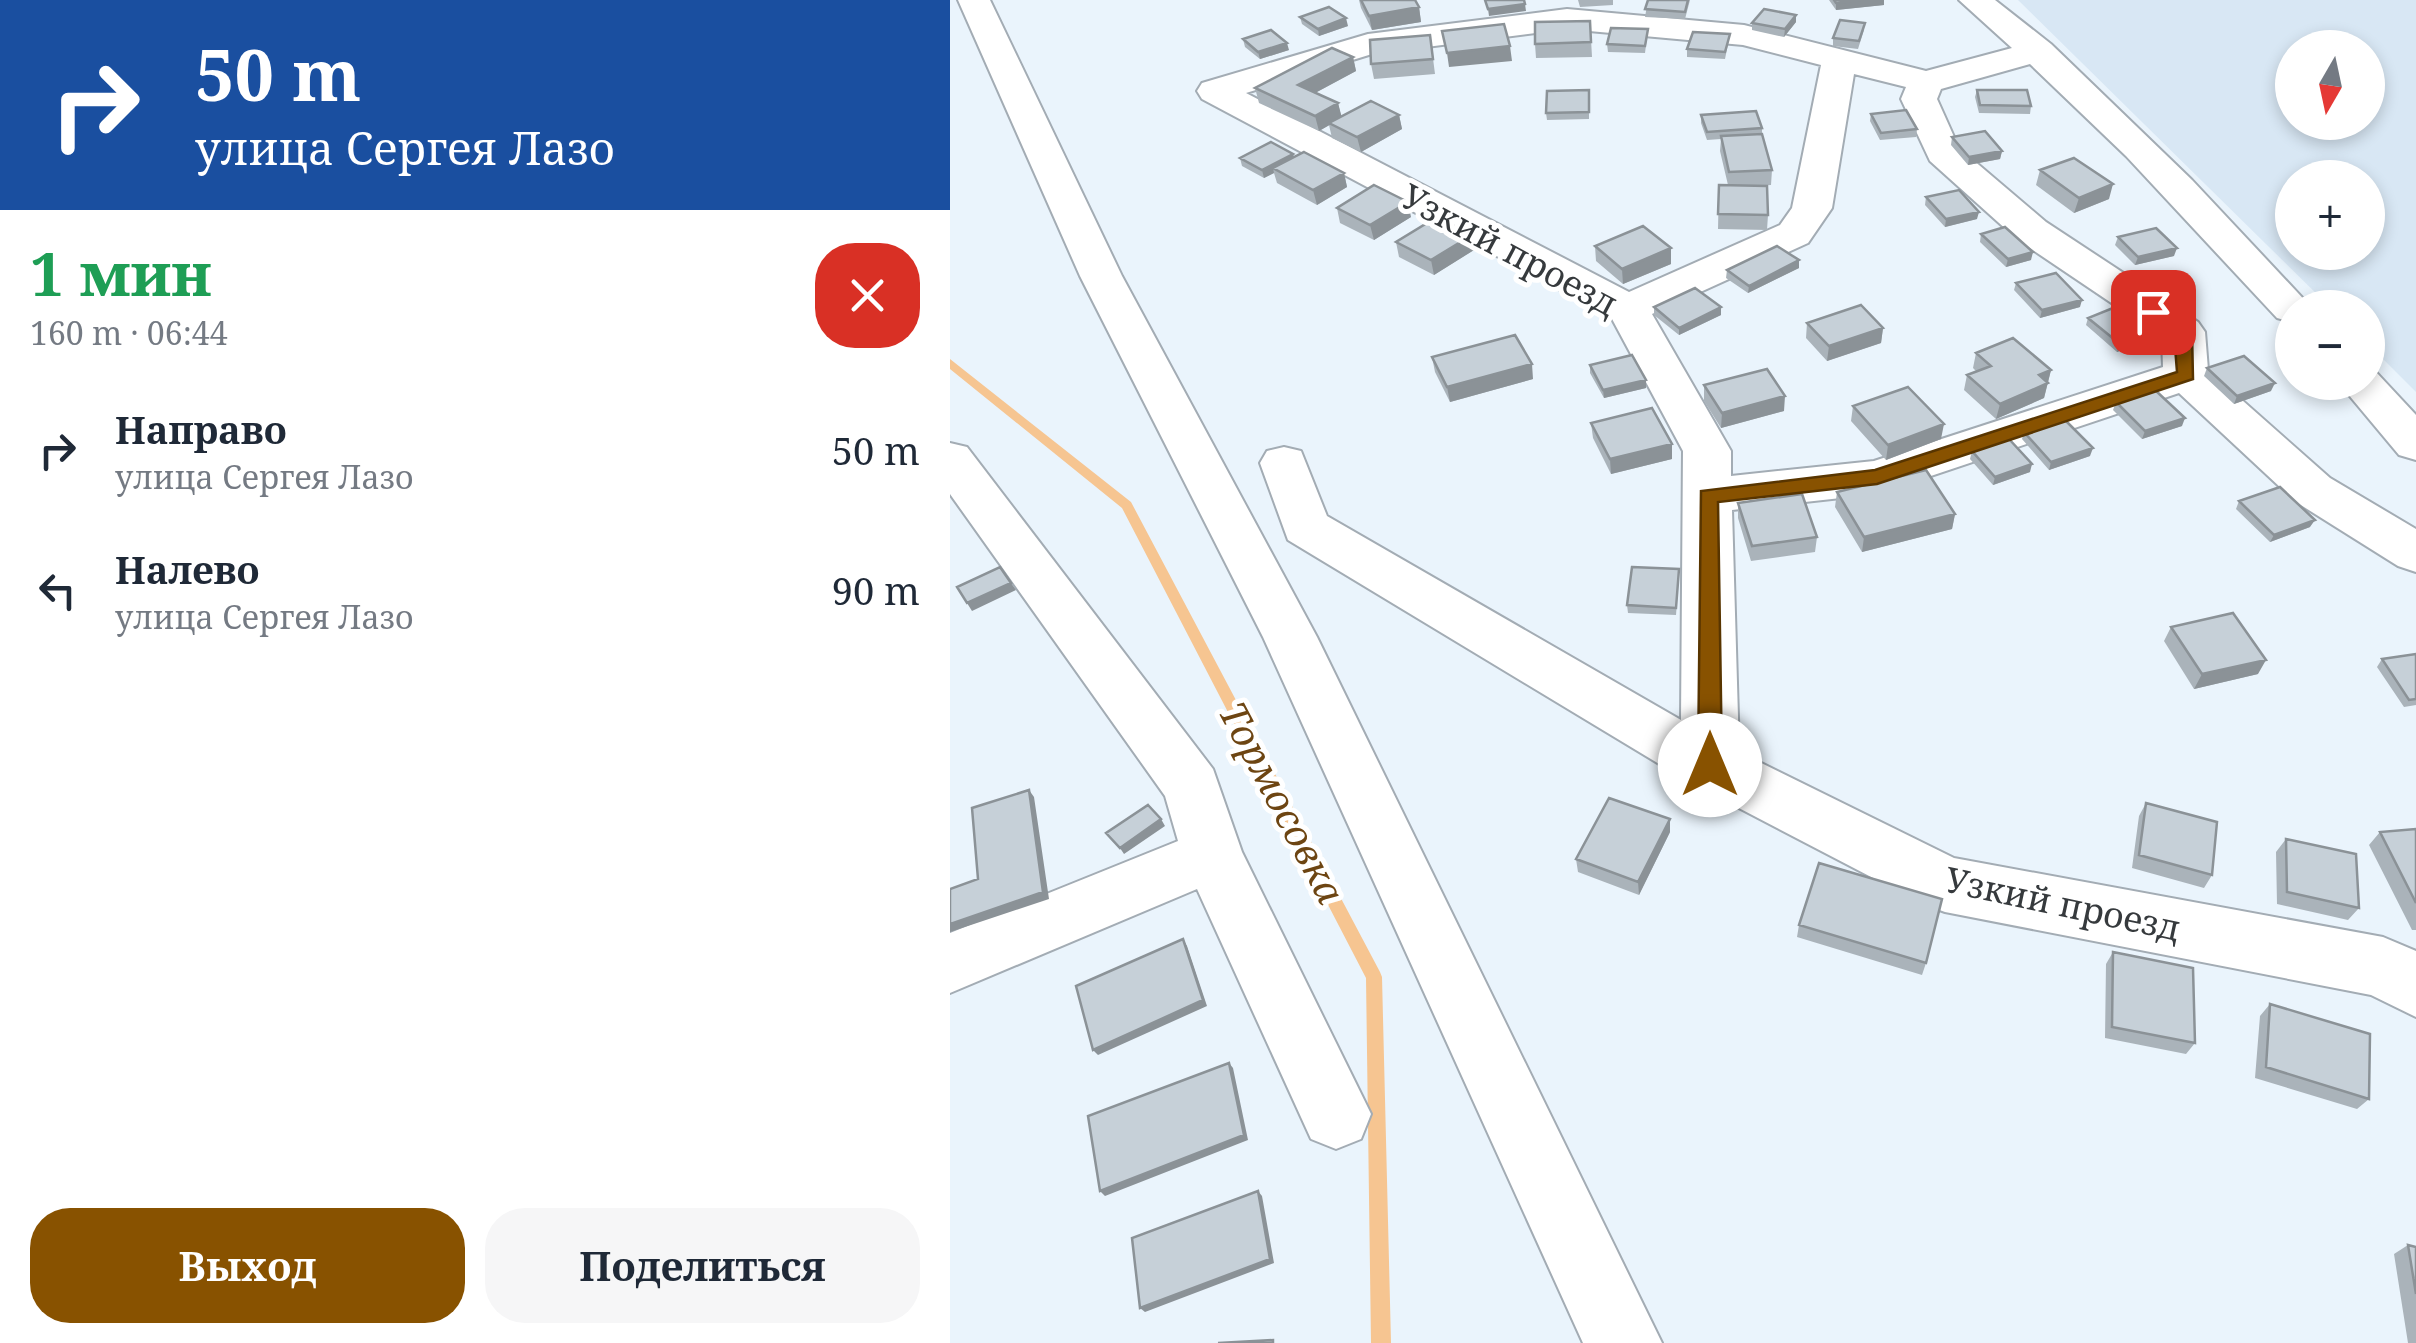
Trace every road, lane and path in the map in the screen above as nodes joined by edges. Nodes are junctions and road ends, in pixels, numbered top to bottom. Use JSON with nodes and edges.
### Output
{"nodes":[{"id":1,"x":974,"y":0,"type":"edge"},
{"id":2,"x":1975,"y":0,"type":"edge"},
{"id":3,"x":1562,"y":10,"type":"edge"},
{"id":4,"x":2039,"y":51,"type":"junction"},
{"id":5,"x":1839,"y":60,"type":"junction"},
{"id":6,"x":1926,"y":82,"type":"junction"},
{"id":7,"x":2275,"y":291,"type":"edge"},
{"id":8,"x":1628,"y":310,"type":"junction"},
{"id":9,"x":2186,"y":375,"type":"junction"},
{"id":10,"x":2376,"y":400,"type":"edge"},
{"id":11,"x":2416,"y":444,"type":"edge"},
{"id":12,"x":950,"y":459,"type":"edge"},
{"id":13,"x":1284,"y":463,"type":"dead end"},
{"id":14,"x":1708,"y":496,"type":"junction"},
{"id":15,"x":2416,"y":554,"type":"edge"},
{"id":16,"x":1710,"y":765,"type":"junction"},
{"id":17,"x":1212,"y":855,"type":"junction"},
{"id":18,"x":950,"y":963,"type":"edge"},
{"id":19,"x":2416,"y":986,"type":"edge"},
{"id":20,"x":1336,"y":1114,"type":"dead end"},
{"id":21,"x":1623,"y":1343,"type":"edge"}],
"edges":[{"from":1,"to":21,"type":"street"},
{"from":2,"to":4,"type":"street"},
{"from":3,"to":5,"type":"street"},
{"from":3,"to":8,"type":"street","name":"Узкий проезд"},
{"from":4,"to":6,"type":"street"},
{"from":4,"to":7,"type":"street"},
{"from":5,"to":6,"type":"street"},
{"from":5,"to":8,"type":"street"},
{"from":6,"to":9,"type":"street"},
{"from":8,"to":14,"type":"street","name":"Узкий проезд"},
{"from":9,"to":14,"type":"street"},
{"from":9,"to":15,"type":"street"},
{"from":10,"to":11,"type":"street"},
{"from":12,"to":17,"type":"street"},
{"from":13,"to":16,"type":"street"},
{"from":14,"to":16,"type":"street","name":"Узкий проезд"},
{"from":16,"to":19,"type":"street","name":"Узкий проезд"},
{"from":17,"to":18,"type":"street"},
{"from":17,"to":20,"type":"street"}]}
